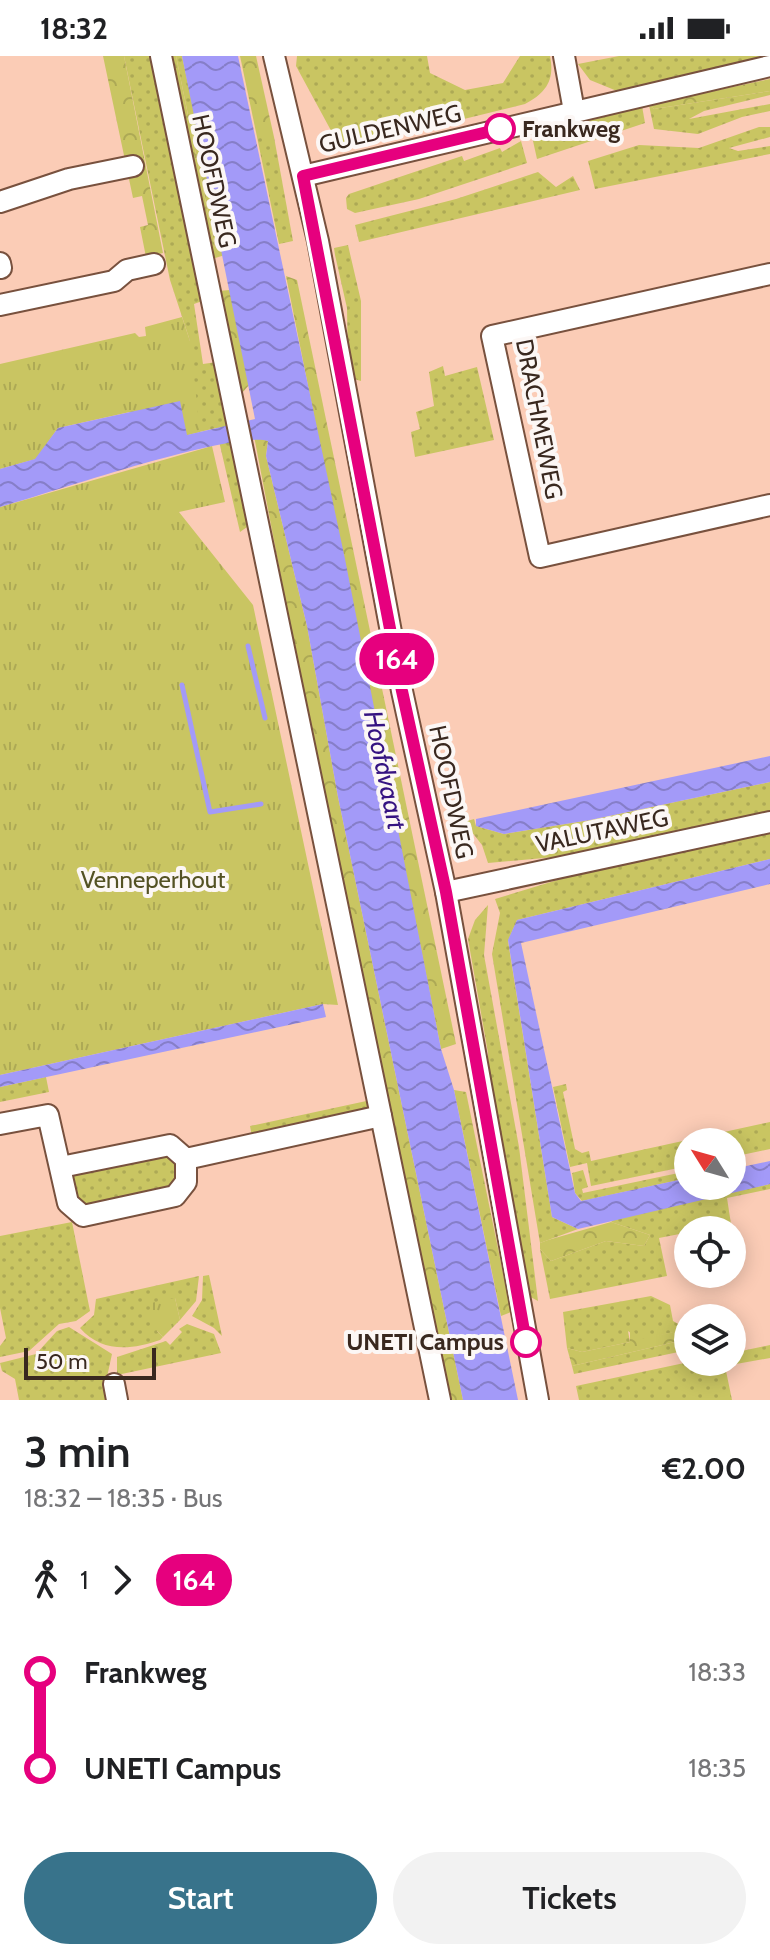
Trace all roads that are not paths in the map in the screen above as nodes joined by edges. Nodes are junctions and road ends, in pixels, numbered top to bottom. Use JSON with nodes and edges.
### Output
{"nodes":[{"id":1,"x":161,"y":56,"type":"edge"},
{"id":2,"x":274,"y":56,"type":"edge"},
{"id":3,"x":564,"y":56,"type":"edge"},
{"id":4,"x":770,"y":66,"type":"edge"},
{"id":5,"x":574,"y":111,"type":"junction"},
{"id":6,"x":133,"y":166,"type":"dead end"},
{"id":7,"x":303,"y":176,"type":"junction"},
{"id":8,"x":0,"y":202,"type":"edge"},
{"id":9,"x":154,"y":264,"type":"dead end"},
{"id":10,"x":770,"y":274,"type":"edge"},
{"id":11,"x":0,"y":305,"type":"edge"},
{"id":12,"x":770,"y":505,"type":"edge"},
{"id":13,"x":770,"y":822,"type":"edge"},
{"id":14,"x":446,"y":892,"type":"junction"},
{"id":15,"x":381,"y":1116,"type":"junction"},
{"id":16,"x":0,"y":1124,"type":"edge"},
{"id":17,"x":186,"y":1159,"type":"junction"},
{"id":18,"x":61,"y":1167,"type":"junction"},
{"id":19,"x":440,"y":1400,"type":"edge"},
{"id":20,"x":538,"y":1400,"type":"edge"}],
"edges":[{"from":1,"to":15,"type":"street","name":"HOOFDWEG"},
{"from":2,"to":7,"type":"street","name":"HOOFDWEG"},
{"from":3,"to":5,"type":"street"},
{"from":4,"to":5,"type":"street","name":"GULDENWEG"},
{"from":5,"to":7,"type":"street","name":"GULDENWEG"},
{"from":6,"to":8,"type":"street"},
{"from":7,"to":14,"type":"street","name":"HOOFDWEG"},
{"from":9,"to":11,"type":"street"},
{"from":10,"to":12,"type":"street","name":"DRACHMEWEG"},
{"from":13,"to":14,"type":"street","name":"VALUTAWEG"},
{"from":14,"to":20,"type":"street","name":"HOOFDWEG"},
{"from":15,"to":17,"type":"street"},
{"from":15,"to":19,"type":"street","name":"HOOFDWEG"},
{"from":16,"to":18,"type":"street"},
{"from":17,"to":18,"type":"street"},
{"from":17,"to":18,"type":"street"}]}
